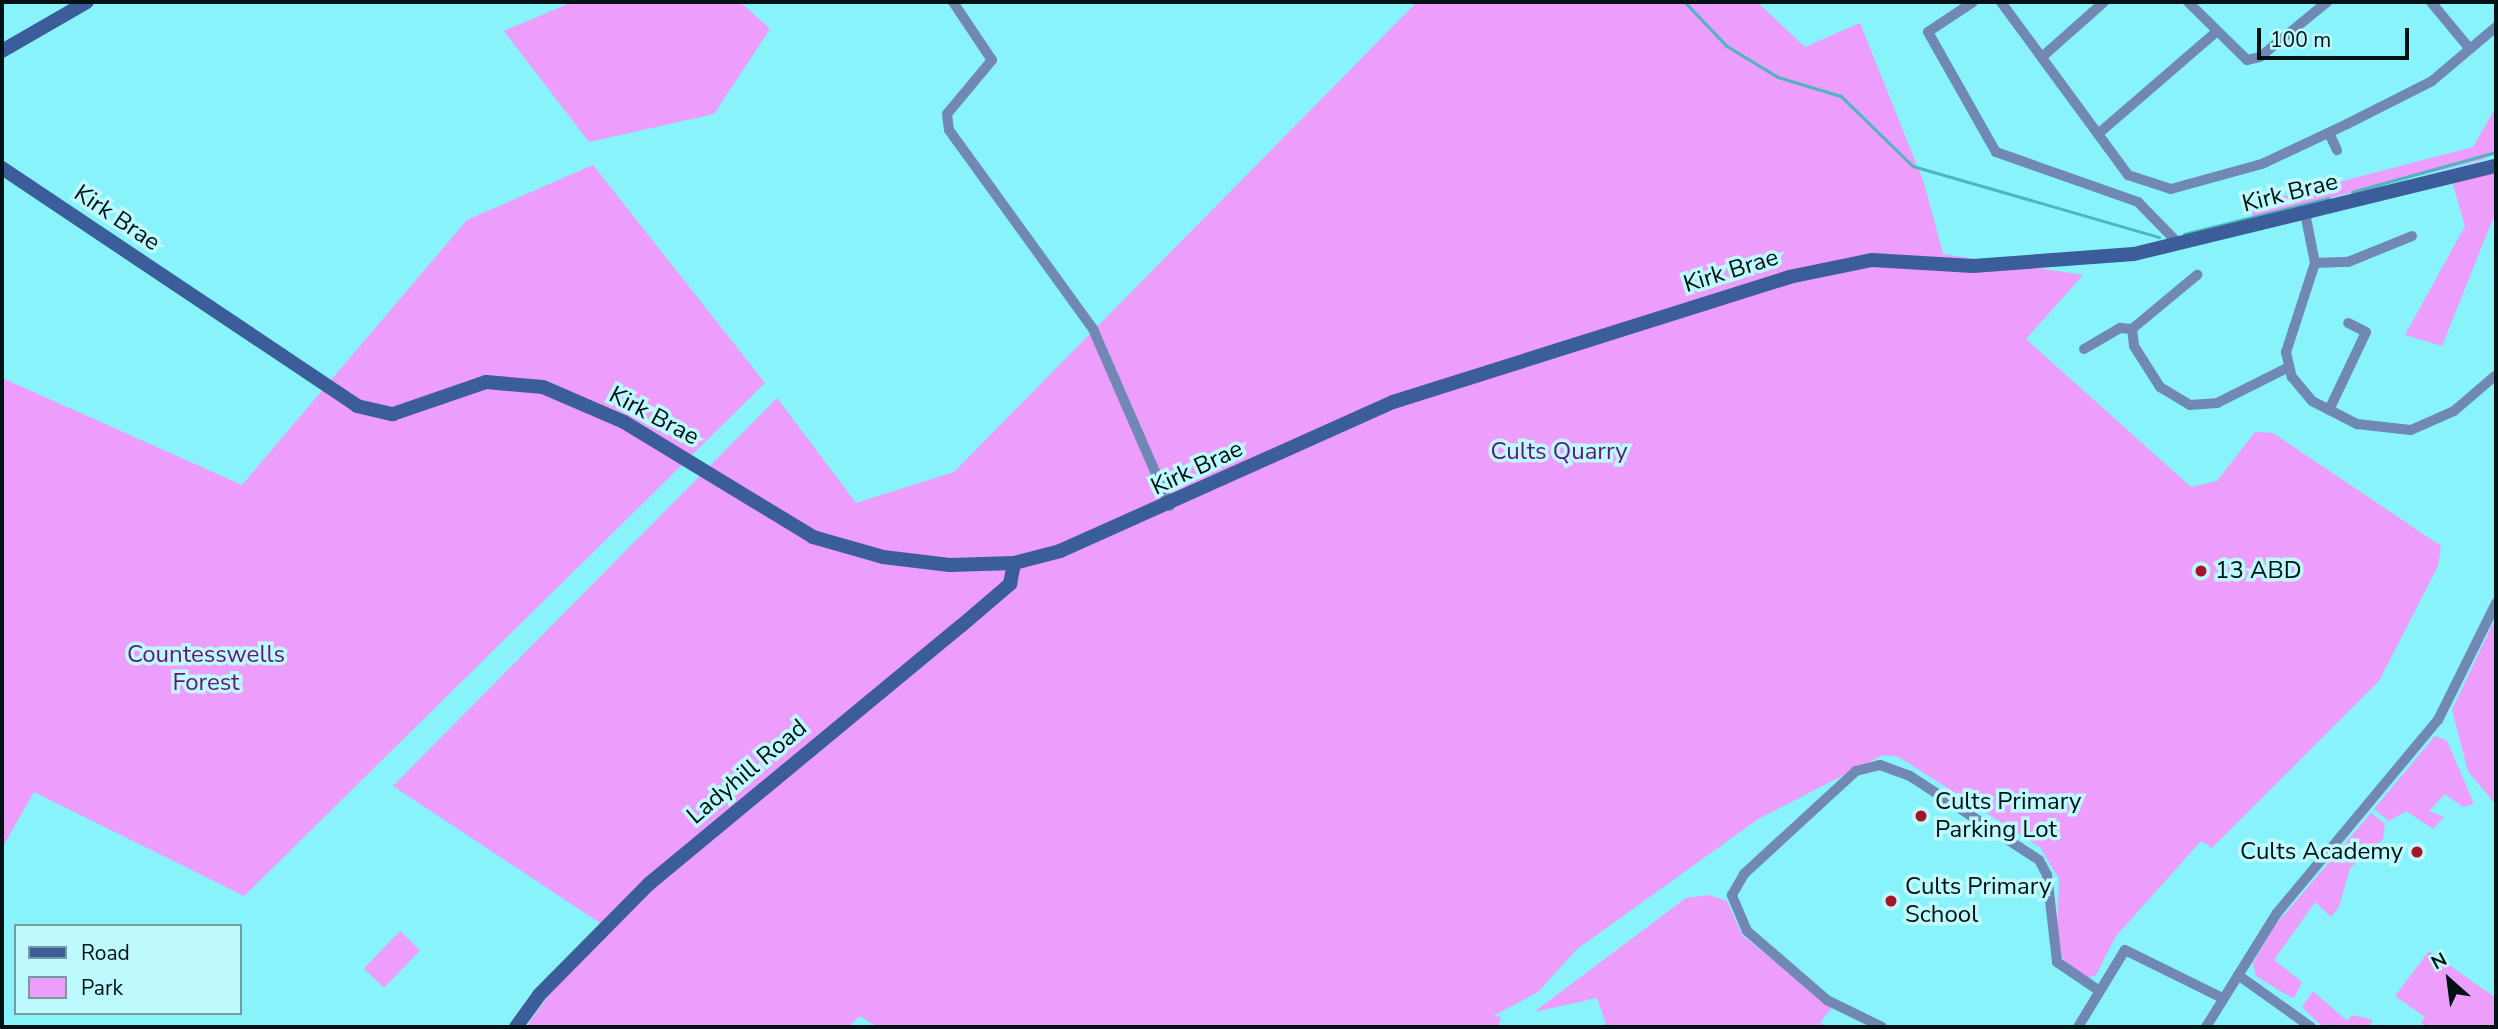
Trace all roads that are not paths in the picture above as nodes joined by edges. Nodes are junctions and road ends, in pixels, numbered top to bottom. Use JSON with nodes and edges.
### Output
{"nodes":[{"id":1,"x":87,"y":2,"type":"edge"},
{"id":2,"x":953,"y":2,"type":"edge"},
{"id":3,"x":1973,"y":2,"type":"edge"},
{"id":4,"x":2001,"y":2,"type":"edge"},
{"id":5,"x":2104,"y":2,"type":"edge"},
{"id":6,"x":2188,"y":2,"type":"edge"},
{"id":7,"x":2325,"y":2,"type":"edge"},
{"id":8,"x":2431,"y":2,"type":"edge"},
{"id":9,"x":2496,"y":27,"type":"edge"},
{"id":10,"x":2216,"y":32,"type":"junction"},
{"id":11,"x":2470,"y":49,"type":"junction"},
{"id":12,"x":2,"y":51,"type":"edge"},
{"id":13,"x":2042,"y":57,"type":"junction"},
{"id":14,"x":2329,"y":133,"type":"junction"},
{"id":15,"x":2098,"y":134,"type":"junction"},
{"id":16,"x":2337,"y":150,"type":"dead end"},
{"id":17,"x":2496,"y":166,"type":"edge"},
{"id":18,"x":2,"y":168,"type":"edge"},
{"id":19,"x":2305,"y":213,"type":"junction"},
{"id":20,"x":2412,"y":236,"type":"dead end"},
{"id":21,"x":2179,"y":243,"type":"junction"},
{"id":22,"x":2315,"y":263,"type":"junction"},
{"id":23,"x":2180,"y":271,"type":"dead end"},
{"id":24,"x":2348,"y":323,"type":"dead end"},
{"id":25,"x":2132,"y":329,"type":"junction"},
{"id":26,"x":2084,"y":349,"type":"dead end"},
{"id":27,"x":2289,"y":367,"type":"junction"},
{"id":28,"x":2496,"y":374,"type":"edge"},
{"id":29,"x":2329,"y":410,"type":"junction"},
{"id":30,"x":1170,"y":506,"type":"junction"},
{"id":31,"x":1014,"y":563,"type":"junction"},
{"id":32,"x":2496,"y":603,"type":"edge"},
{"id":33,"x":2238,"y":975,"type":"junction"},
{"id":34,"x":2098,"y":990,"type":"junction"},
{"id":35,"x":2222,"y":998,"type":"junction"},
{"id":36,"x":516,"y":1027,"type":"edge"},
{"id":37,"x":1882,"y":1027,"type":"edge"},
{"id":38,"x":2078,"y":1027,"type":"edge"},
{"id":39,"x":2206,"y":1027,"type":"edge"},
{"id":40,"x":2311,"y":1027,"type":"edge"}],
"edges":[{"from":1,"to":12,"type":"street"},
{"from":2,"to":30,"type":"street"},
{"from":3,"to":21,"type":"street"},
{"from":4,"to":13,"type":"street"},
{"from":5,"to":13,"type":"street"},
{"from":6,"to":10,"type":"street"},
{"from":7,"to":10,"type":"street"},
{"from":8,"to":11,"type":"street"},
{"from":9,"to":11,"type":"street"},
{"from":10,"to":15,"type":"street"},
{"from":11,"to":14,"type":"street"},
{"from":13,"to":15,"type":"street"},
{"from":14,"to":15,"type":"street"},
{"from":14,"to":16,"type":"street"},
{"from":17,"to":19,"type":"street","name":"Kirk Brae"},
{"from":18,"to":31,"type":"street","name":"Kirk Brae"},
{"from":19,"to":21,"type":"street","name":"Kirk Brae"},
{"from":19,"to":22,"type":"street"},
{"from":20,"to":22,"type":"street"},
{"from":21,"to":30,"type":"street","name":"Kirk Brae"},
{"from":22,"to":27,"type":"street"},
{"from":23,"to":25,"type":"street"},
{"from":24,"to":29,"type":"street"},
{"from":25,"to":26,"type":"street"},
{"from":25,"to":27,"type":"street"},
{"from":27,"to":29,"type":"street"},
{"from":28,"to":29,"type":"street"},
{"from":30,"to":31,"type":"street","name":"Kirk Brae"},
{"from":31,"to":36,"type":"street","name":"Ladyhill Road"},
{"from":32,"to":33,"type":"street"},
{"from":33,"to":35,"type":"street"},
{"from":33,"to":40,"type":"street"},
{"from":34,"to":35,"type":"street"},
{"from":34,"to":37,"type":"street"},
{"from":34,"to":38,"type":"street"},
{"from":35,"to":39,"type":"street"}]}
